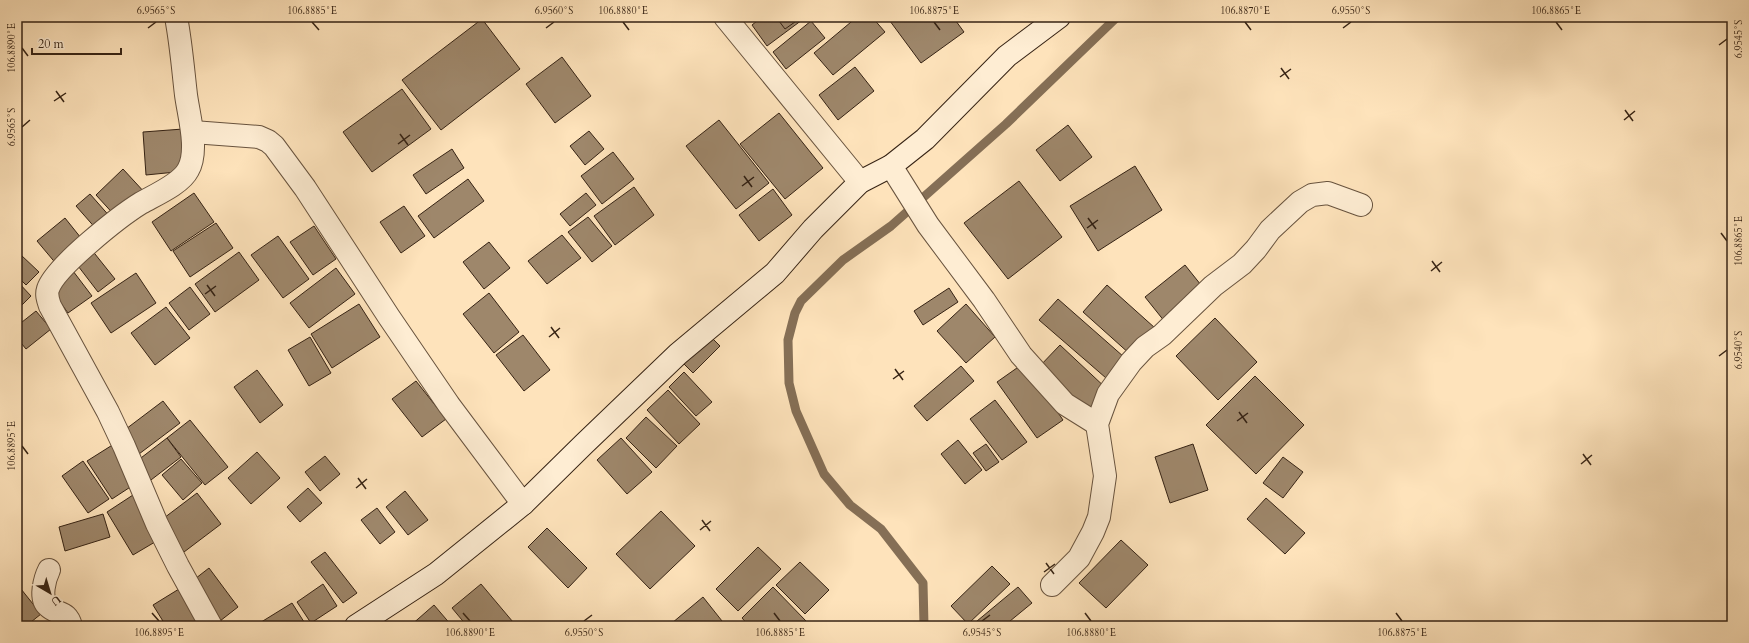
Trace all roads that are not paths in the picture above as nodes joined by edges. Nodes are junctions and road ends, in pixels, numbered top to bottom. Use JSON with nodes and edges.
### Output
{"nodes":[{"id":1,"x":176,"y":17,"type":"edge"},
{"id":2,"x":725,"y":17,"type":"edge"},
{"id":3,"x":1059,"y":17,"type":"edge"},
{"id":4,"x":193,"y":132,"type":"junction"},
{"id":5,"x":891,"y":166,"type":"junction"},
{"id":6,"x":860,"y":182,"type":"junction"},
{"id":7,"x":1361,"y":205,"type":"dead end"},
{"id":8,"x":1097,"y":424,"type":"junction"},
{"id":9,"x":524,"y":504,"type":"junction"},
{"id":10,"x":49,"y":570,"type":"dead end"},
{"id":11,"x":1052,"y":585,"type":"dead end"},
{"id":12,"x":70,"y":626,"type":"edge"},
{"id":13,"x":211,"y":626,"type":"edge"},
{"id":14,"x":356,"y":626,"type":"edge"}],
"edges":[{"from":1,"to":4,"type":"street"},
{"from":2,"to":6,"type":"street"},
{"from":3,"to":5,"type":"street"},
{"from":4,"to":9,"type":"street"},
{"from":4,"to":13,"type":"street"},
{"from":5,"to":6,"type":"street"},
{"from":5,"to":8,"type":"street"},
{"from":6,"to":9,"type":"street"},
{"from":7,"to":8,"type":"street"},
{"from":8,"to":11,"type":"street"},
{"from":9,"to":14,"type":"street"},
{"from":10,"to":12,"type":"street"}]}
